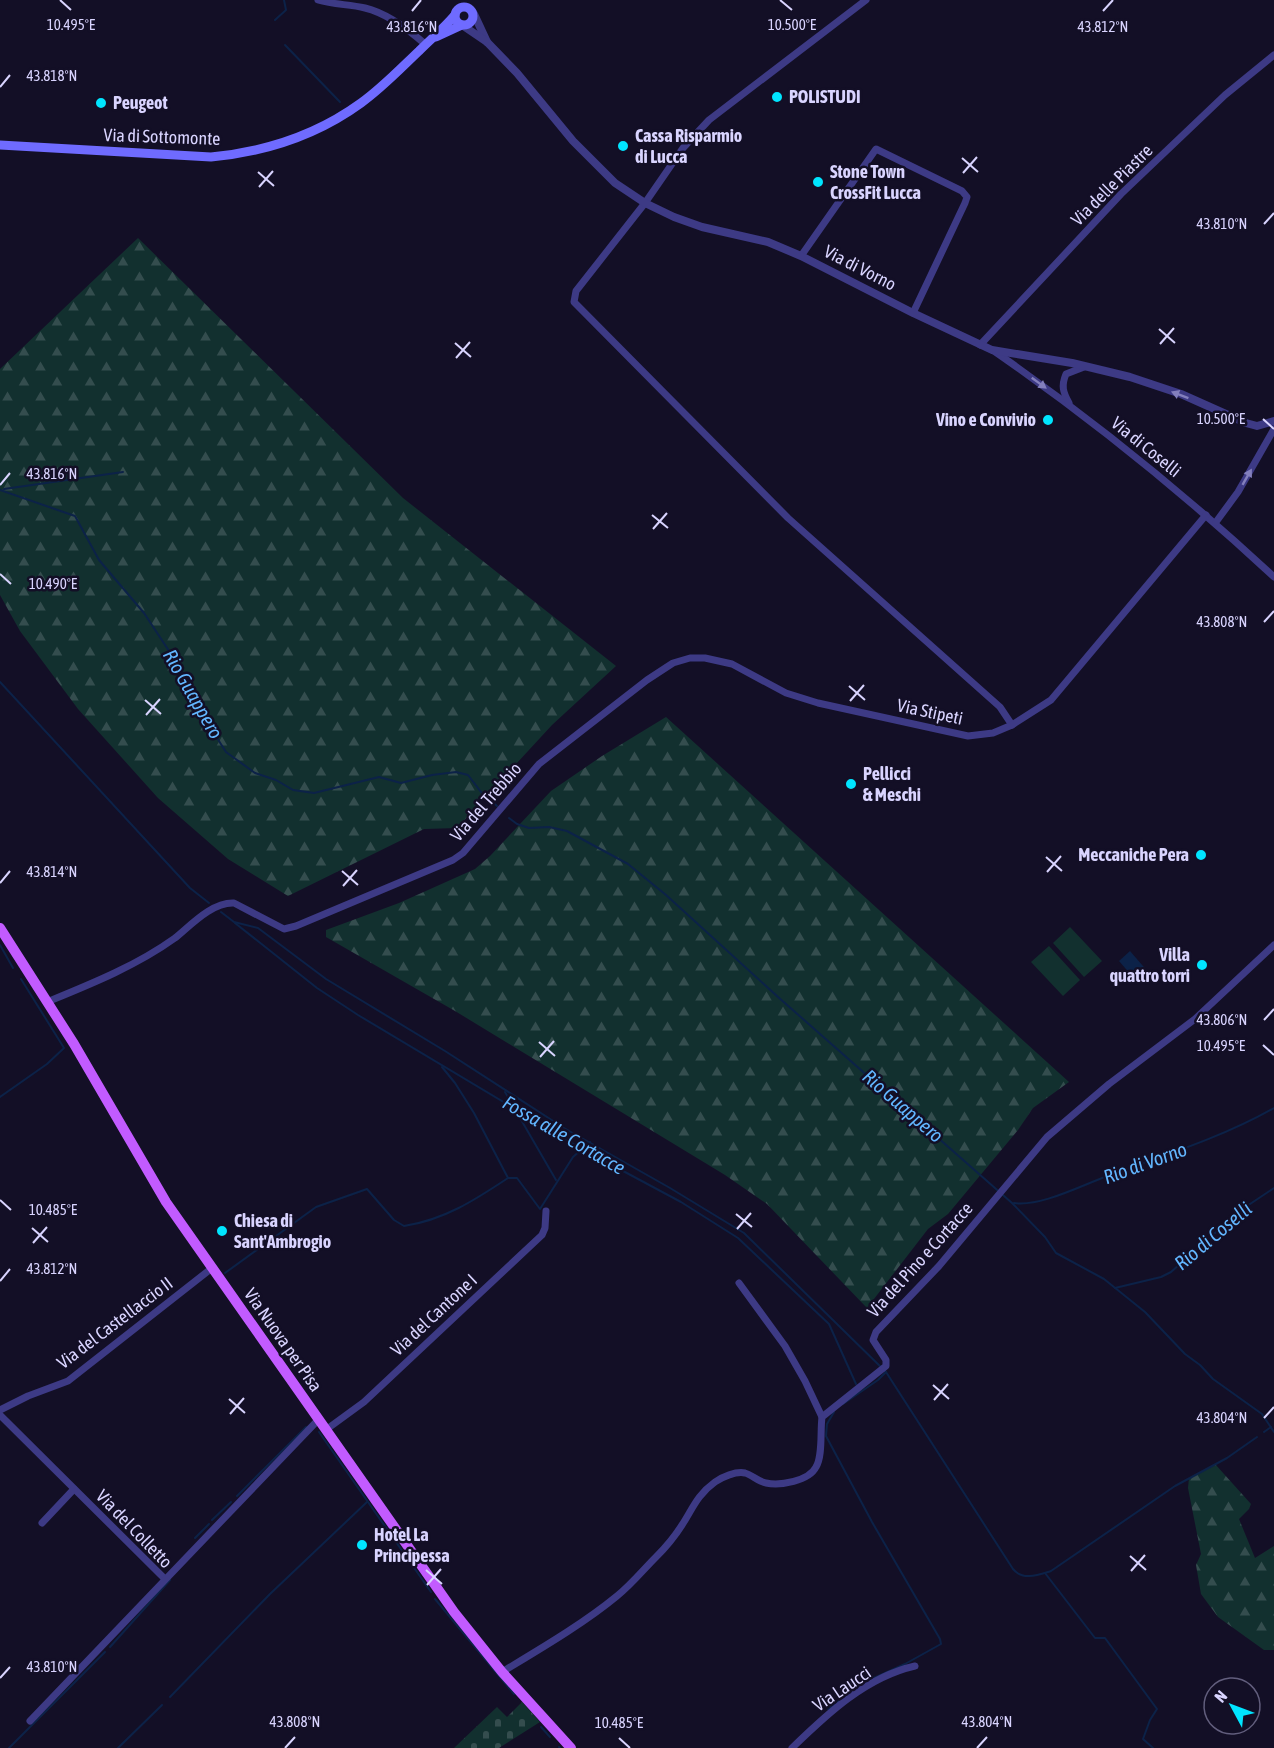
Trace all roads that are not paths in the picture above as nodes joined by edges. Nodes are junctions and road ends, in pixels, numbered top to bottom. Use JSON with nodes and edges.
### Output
{"nodes":[{"id":1,"x":318,"y":0,"type":"edge"},
{"id":2,"x":469,"y":0,"type":"edge"},
{"id":3,"x":477,"y":0,"type":"edge"},
{"id":4,"x":866,"y":0,"type":"edge"},
{"id":5,"x":458,"y":11,"type":"junction"},
{"id":6,"x":474,"y":14,"type":"junction"},
{"id":7,"x":462,"y":25,"type":"junction"},
{"id":8,"x":428,"y":41,"type":"junction"},
{"id":9,"x":488,"y":42,"type":"junction"},
{"id":10,"x":1274,"y":55,"type":"edge"},
{"id":11,"x":0,"y":145,"type":"edge"},
{"id":12,"x":645,"y":203,"type":"junction"},
{"id":13,"x":801,"y":256,"type":"junction"},
{"id":14,"x":913,"y":314,"type":"junction"},
{"id":15,"x":980,"y":345,"type":"junction"},
{"id":16,"x":992,"y":350,"type":"junction"},
{"id":17,"x":1084,"y":367,"type":"junction"},
{"id":18,"x":1070,"y":405,"type":"junction"},
{"id":19,"x":1274,"y":421,"type":"edge"},
{"id":20,"x":1274,"y":429,"type":"edge"},
{"id":21,"x":1206,"y":515,"type":"junction"},
{"id":22,"x":1216,"y":522,"type":"junction"},
{"id":23,"x":1274,"y":577,"type":"edge"},
{"id":24,"x":673,"y":663,"type":"joint"},
{"id":25,"x":1012,"y":725,"type":"junction"},
{"id":26,"x":0,"y":928,"type":"edge"},
{"id":27,"x":1274,"y":945,"type":"edge"},
{"id":28,"x":47,"y":1002,"type":"junction"},
{"id":29,"x":546,"y":1211,"type":"dead end"},
{"id":30,"x":212,"y":1268,"type":"junction"},
{"id":31,"x":739,"y":1283,"type":"dead end"},
{"id":32,"x":0,"y":1410,"type":"edge"},
{"id":33,"x":0,"y":1415,"type":"edge"},
{"id":34,"x":822,"y":1418,"type":"junction"},
{"id":35,"x":319,"y":1419,"type":"junction"},
{"id":36,"x":327,"y":1429,"type":"junction"},
{"id":37,"x":74,"y":1489,"type":"junction"},
{"id":38,"x":42,"y":1523,"type":"dead end"},
{"id":39,"x":165,"y":1579,"type":"junction"},
{"id":40,"x":915,"y":1666,"type":"dead end"},
{"id":41,"x":502,"y":1672,"type":"junction"},
{"id":42,"x":30,"y":1721,"type":"dead end"},
{"id":43,"x":571,"y":1748,"type":"edge"},
{"id":44,"x":792,"y":1748,"type":"edge"}],
"edges":[{"from":1,"to":8,"type":"street"},
{"from":2,"to":5,"type":"main road","name":"Via di Sottomonte"},
{"from":3,"to":6,"type":"main road"},
{"from":4,"to":12,"type":"street"},
{"from":5,"to":6,"type":"main road"},
{"from":5,"to":7,"type":"main road"},
{"from":5,"to":8,"type":"main road","name":"Via di Sottomonte"},
{"from":6,"to":7,"type":"main road","name":"Via di Sottomonte"},
{"from":6,"to":9,"type":"street","name":"Via di Vorno"},
{"from":7,"to":8,"type":"main road","name":"Via di Sottomonte"},
{"from":7,"to":9,"type":"street","name":"Via di Vorno"},
{"from":8,"to":11,"type":"main road","name":"Via di Sottomonte"},
{"from":9,"to":12,"type":"street","name":"Via di Vorno"},
{"from":10,"to":15,"type":"street","name":"Via delle Piastre"},
{"from":12,"to":13,"type":"street","name":"Via di Vorno"},
{"from":12,"to":25,"type":"street"},
{"from":13,"to":14,"type":"street","name":"Via di Vorno"},
{"from":13,"to":14,"type":"street"},
{"from":14,"to":15,"type":"street","name":"Via di Vorno"},
{"from":15,"to":16,"type":"street","name":"Via di Vorno"},
{"from":16,"to":17,"type":"street","name":"Via di Vorno"},
{"from":16,"to":18,"type":"street","name":"Via di Coselli","one_way":true},
{"from":17,"to":18,"type":"street"},
{"from":19,"to":17,"type":"street","name":"Via di Vorno","one_way":true},
{"from":18,"to":21,"type":"street","name":"Via di Coselli"},
{"from":22,"to":20,"type":"street","one_way":true},
{"from":21,"to":22,"type":"street","name":"Via di Coselli"},
{"from":21,"to":25,"type":"street","name":"Via Stipeti"},
{"from":22,"to":23,"type":"street","name":"Via di Coselli"},
{"from":24,"to":25,"type":"street","name":"Via Stipeti"},
{"from":24,"to":28,"type":"street","name":"Via del Trebbio"},
{"from":26,"to":28,"type":"main road","name":"Via Nuova per Pisa"},
{"from":27,"to":34,"type":"street","name":"Via del Pino e Cortacce"},
{"from":28,"to":30,"type":"main road","name":"Via Nuova per Pisa"},
{"from":29,"to":36,"type":"street","name":"Via del Cantone I"},
{"from":30,"to":32,"type":"street","name":"Via del Castellaccio II"},
{"from":30,"to":35,"type":"main road","name":"Via Nuova per Pisa"},
{"from":31,"to":34,"type":"street"},
{"from":33,"to":37,"type":"street","name":"Via del Colletto"},
{"from":34,"to":41,"type":"street"},
{"from":35,"to":36,"type":"main road","name":"Via Nuova per Pisa"},
{"from":35,"to":39,"type":"street"},
{"from":36,"to":41,"type":"main road","name":"Via Nuova per Pisa"},
{"from":37,"to":38,"type":"street"},
{"from":37,"to":39,"type":"street","name":"Via del Colletto"},
{"from":39,"to":42,"type":"street","name":"Via del Colletto"},
{"from":40,"to":44,"type":"street","name":"Via Laucci"},
{"from":41,"to":43,"type":"main road","name":"Via Nuova per Pisa"}]}
